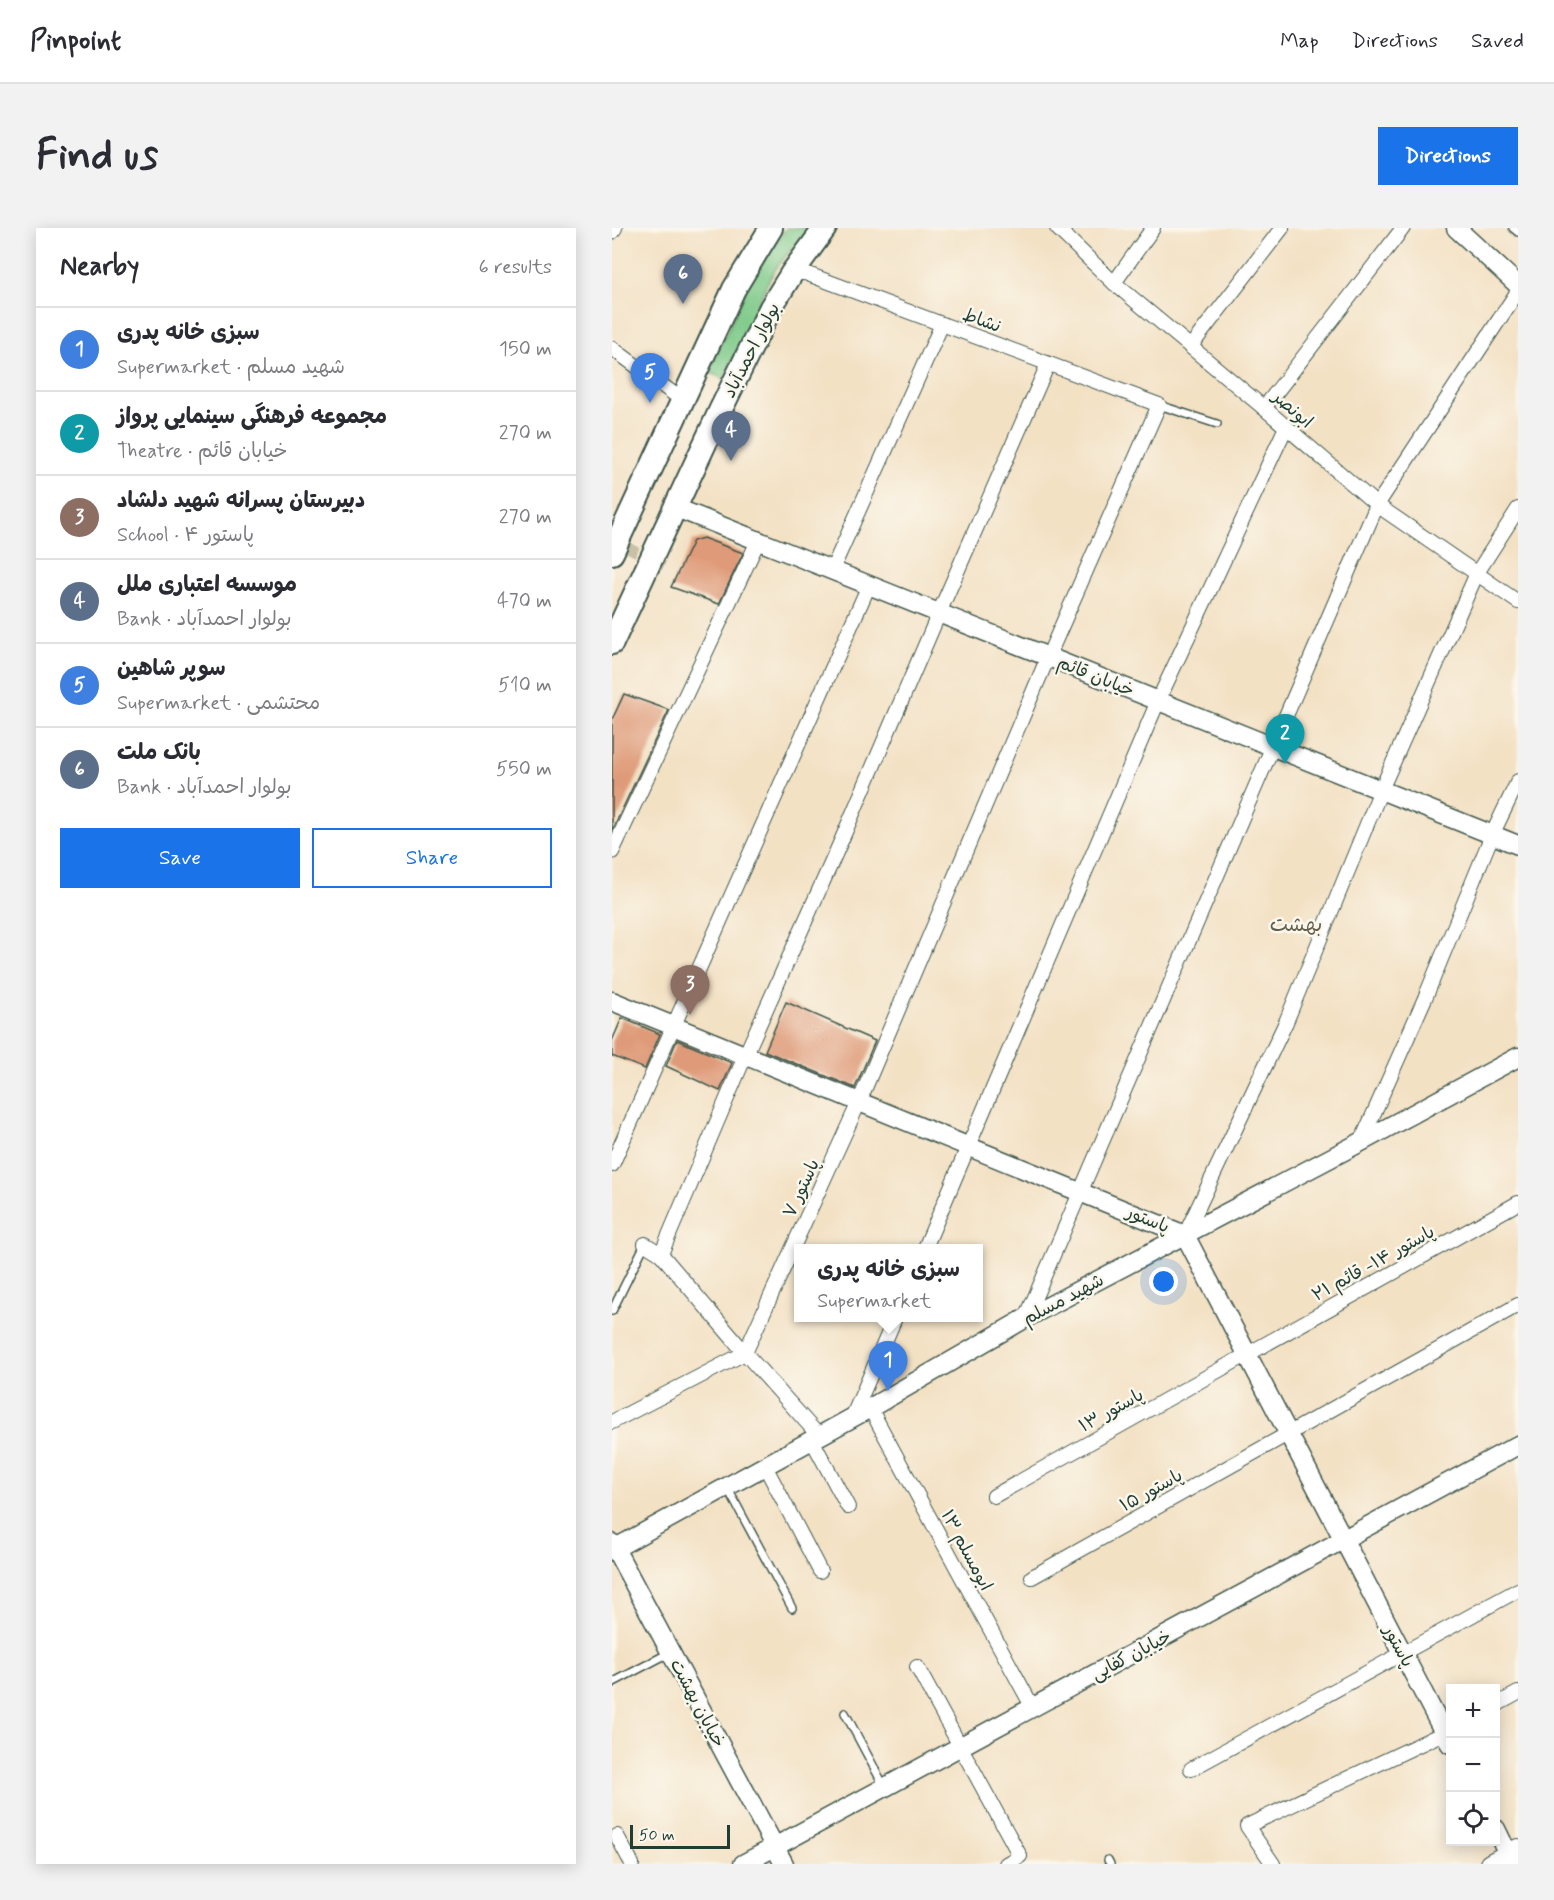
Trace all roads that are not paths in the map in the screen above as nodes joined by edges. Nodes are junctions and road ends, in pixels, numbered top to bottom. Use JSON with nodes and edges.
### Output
{"nodes":[{"id":1,"x":615,"y":228,"type":"edge"},
{"id":2,"x":771,"y":228,"type":"edge"},
{"id":3,"x":825,"y":228,"type":"edge"},
{"id":4,"x":1057,"y":228,"type":"edge"},
{"id":5,"x":1153,"y":228,"type":"edge"},
{"id":6,"x":1282,"y":228,"type":"edge"},
{"id":7,"x":1403,"y":228,"type":"edge"},
{"id":8,"x":1456,"y":228,"type":"edge"},
{"id":9,"x":1514,"y":228,"type":"edge"},
{"id":10,"x":612,"y":232,"type":"edge"},
{"id":11,"x":1518,"y":232,"type":"edge"},
{"id":12,"x":792,"y":273,"type":"junction"},
{"id":13,"x":1114,"y":283,"type":"junction"},
{"id":14,"x":1518,"y":285,"type":"edge"},
{"id":15,"x":1518,"y":291,"type":"edge"},
{"id":16,"x":942,"y":324,"type":"junction"},
{"id":17,"x":1191,"y":346,"type":"junction"},
{"id":18,"x":612,"y":348,"type":"edge"},
{"id":19,"x":1048,"y":364,"type":"junction"},
{"id":20,"x":682,"y":400,"type":"junction"},
{"id":21,"x":1158,"y":405,"type":"junction"},
{"id":22,"x":1264,"y":408,"type":"junction"},
{"id":23,"x":1217,"y":424,"type":"dead end"},
{"id":24,"x":1286,"y":428,"type":"junction"},
{"id":25,"x":1377,"y":505,"type":"junction"},
{"id":26,"x":674,"y":507,"type":"junction"},
{"id":27,"x":1518,"y":509,"type":"edge"},
{"id":28,"x":758,"y":541,"type":"junction"},
{"id":29,"x":612,"y":553,"type":"edge"},
{"id":30,"x":832,"y":570,"type":"junction"},
{"id":31,"x":1477,"y":573,"type":"junction"},
{"id":32,"x":869,"y":585,"type":"junction"},
{"id":33,"x":1518,"y":602,"type":"edge"},
{"id":34,"x":939,"y":613,"type":"junction"},
{"id":35,"x":612,"y":643,"type":"edge"},
{"id":36,"x":1047,"y":657,"type":"junction"},
{"id":37,"x":1158,"y":701,"type":"junction"},
{"id":38,"x":1273,"y":747,"type":"junction"},
{"id":39,"x":1518,"y":781,"type":"edge"},
{"id":40,"x":1382,"y":790,"type":"junction"},
{"id":41,"x":1492,"y":835,"type":"junction"},
{"id":42,"x":1518,"y":845,"type":"edge"},
{"id":43,"x":612,"y":852,"type":"edge"},
{"id":44,"x":612,"y":1001,"type":"edge"},
{"id":45,"x":674,"y":1027,"type":"junction"},
{"id":46,"x":745,"y":1056,"type":"junction"},
{"id":47,"x":1518,"y":1056,"type":"edge"},
{"id":48,"x":860,"y":1102,"type":"junction"},
{"id":49,"x":1361,"y":1142,"type":"junction"},
{"id":50,"x":969,"y":1147,"type":"junction"},
{"id":51,"x":612,"y":1165,"type":"edge"},
{"id":52,"x":1081,"y":1192,"type":"junction"},
{"id":53,"x":1518,"y":1203,"type":"edge"},
{"id":54,"x":1185,"y":1235,"type":"junction"},
{"id":55,"x":645,"y":1244,"type":"joint"},
{"id":56,"x":795,"y":1244,"type":"edge"},
{"id":57,"x":927,"y":1244,"type":"edge"},
{"id":58,"x":794,"y":1246,"type":"edge"},
{"id":59,"x":661,"y":1254,"type":"junction"},
{"id":60,"x":1518,"y":1305,"type":"edge"},
{"id":61,"x":612,"y":1311,"type":"edge"},
{"id":62,"x":1026,"y":1318,"type":"junction"},
{"id":63,"x":893,"y":1322,"type":"edge"},
{"id":64,"x":745,"y":1353,"type":"junction"},
{"id":65,"x":1246,"y":1354,"type":"junction"},
{"id":66,"x":870,"y":1408,"type":"junction"},
{"id":67,"x":852,"y":1418,"type":"junction"},
{"id":68,"x":612,"y":1422,"type":"edge"},
{"id":69,"x":1288,"y":1434,"type":"junction"},
{"id":70,"x":815,"y":1438,"type":"junction"},
{"id":71,"x":1518,"y":1445,"type":"edge"},
{"id":72,"x":765,"y":1466,"type":"junction"},
{"id":73,"x":727,"y":1487,"type":"junction"},
{"id":74,"x":994,"y":1496,"type":"dead end"},
{"id":75,"x":848,"y":1508,"type":"dead end"},
{"id":76,"x":1344,"y":1540,"type":"junction"},
{"id":77,"x":613,"y":1547,"type":"edge"},
{"id":78,"x":820,"y":1571,"type":"dead end"},
{"id":79,"x":1032,"y":1576,"type":"dead end"},
{"id":80,"x":1518,"y":1590,"type":"edge"},
{"id":81,"x":792,"y":1608,"type":"dead end"},
{"id":82,"x":671,"y":1652,"type":"junction"},
{"id":83,"x":1403,"y":1653,"type":"junction"},
{"id":84,"x":917,"y":1667,"type":"dead end"},
{"id":85,"x":612,"y":1683,"type":"edge"},
{"id":86,"x":1518,"y":1693,"type":"edge"},
{"id":87,"x":1500,"y":1703,"type":"edge"},
{"id":88,"x":1032,"y":1708,"type":"junction"},
{"id":89,"x":845,"y":1713,"type":"dead end"},
{"id":90,"x":1446,"y":1731,"type":"edge"},
{"id":91,"x":1446,"y":1737,"type":"edge"},
{"id":92,"x":960,"y":1747,"type":"junction"},
{"id":93,"x":1191,"y":1769,"type":"dead end"},
{"id":94,"x":885,"y":1788,"type":"junction"},
{"id":95,"x":1500,"y":1834,"type":"edge"},
{"id":96,"x":617,"y":1836,"type":"dead end"},
{"id":97,"x":775,"y":1847,"type":"junction"},
{"id":98,"x":1515,"y":1852,"type":"edge"},
{"id":99,"x":632,"y":1864,"type":"edge"},
{"id":100,"x":743,"y":1864,"type":"edge"},
{"id":101,"x":784,"y":1864,"type":"edge"},
{"id":102,"x":1006,"y":1864,"type":"edge"},
{"id":103,"x":1273,"y":1864,"type":"edge"},
{"id":104,"x":1490,"y":1864,"type":"edge"}],
"edges":[{"from":1,"to":10,"type":"street"},
{"from":2,"to":20,"type":"main road"},
{"from":3,"to":12,"type":"main road","name":"بولوار احمدآباد"},
{"from":4,"to":13,"type":"street","name":"ابونصر"},
{"from":5,"to":13,"type":"street"},
{"from":6,"to":17,"type":"street"},
{"from":7,"to":22,"type":"street"},
{"from":8,"to":14,"type":"street"},
{"from":9,"to":11,"type":"lane"},
{"from":12,"to":16,"type":"street","name":"نشاط"},
{"from":12,"to":26,"type":"main road","name":"بولوار احمدآباد"},
{"from":13,"to":17,"type":"street","name":"ابونصر"},
{"from":15,"to":25,"type":"street"},
{"from":16,"to":19,"type":"street","name":"نشاط"},
{"from":16,"to":30,"type":"street"},
{"from":17,"to":22,"type":"street","name":"ابونصر"},
{"from":18,"to":20,"type":"street"},
{"from":19,"to":21,"type":"street","name":"نشاط"},
{"from":19,"to":34,"type":"street"},
{"from":20,"to":29,"type":"main road"},
{"from":21,"to":23,"type":"lane"},
{"from":21,"to":36,"type":"street","name":"پاستور ۷"},
{"from":22,"to":24,"type":"street","name":"ابونصر"},
{"from":24,"to":25,"type":"street","name":"ابونصر"},
{"from":24,"to":37,"type":"street"},
{"from":25,"to":31,"type":"street","name":"ابونصر"},
{"from":25,"to":38,"type":"street"},
{"from":26,"to":28,"type":"street","name":"خیابان قائم"},
{"from":26,"to":35,"type":"main road","name":"بولوار احمدآباد"},
{"from":27,"to":31,"type":"street"},
{"from":28,"to":30,"type":"street","name":"خیابان قائم"},
{"from":28,"to":43,"type":"street"},
{"from":30,"to":32,"type":"street","name":"خیابان قائم"},
{"from":31,"to":33,"type":"street","name":"ابونصر"},
{"from":31,"to":40,"type":"street"},
{"from":32,"to":34,"type":"street","name":"خیابان قائم"},
{"from":32,"to":45,"type":"street"},
{"from":34,"to":36,"type":"street","name":"خیابان قائم"},
{"from":34,"to":46,"type":"street"},
{"from":36,"to":37,"type":"street","name":"خیابان قائم"},
{"from":36,"to":48,"type":"street","name":"پاستور ۷"},
{"from":37,"to":38,"type":"street","name":"خیابان قائم"},
{"from":37,"to":50,"type":"street"},
{"from":38,"to":40,"type":"street","name":"خیابان قائم"},
{"from":38,"to":52,"type":"street"},
{"from":39,"to":41,"type":"street"},
{"from":40,"to":41,"type":"street","name":"خیابان قائم"},
{"from":40,"to":54,"type":"street"},
{"from":41,"to":42,"type":"street","name":"خیابان قائم"},
{"from":41,"to":49,"type":"street"},
{"from":44,"to":45,"type":"street","name":"پاستور"},
{"from":45,"to":46,"type":"street","name":"پاستور"},
{"from":45,"to":51,"type":"street"},
{"from":46,"to":48,"type":"street","name":"پاستور"},
{"from":46,"to":59,"type":"street"},
{"from":47,"to":49,"type":"street","name":"شهید مسلم"},
{"from":48,"to":50,"type":"street","name":"پاستور"},
{"from":48,"to":56,"type":"street","name":"پاستور ۷"},
{"from":49,"to":54,"type":"street","name":"شهید مسلم"},
{"from":50,"to":52,"type":"street","name":"پاستور"},
{"from":50,"to":57,"type":"street"},
{"from":52,"to":54,"type":"street","name":"پاستور"},
{"from":52,"to":62,"type":"street"},
{"from":53,"to":65,"type":"street","name":"پاستور ۱۴- قائم ۲۱"},
{"from":54,"to":62,"type":"street","name":"شهید مسلم"},
{"from":54,"to":65,"type":"street","name":"پاستور"},
{"from":55,"to":59,"type":"street"},
{"from":55,"to":61,"type":"lane"},
{"from":58,"to":64,"type":"street","name":"پاستور ۷"},
{"from":59,"to":64,"type":"street"},
{"from":60,"to":69,"type":"street","name":"پاستور ۱۵"},
{"from":62,"to":66,"type":"street","name":"شهید مسلم"},
{"from":63,"to":67,"type":"street"},
{"from":64,"to":68,"type":"street"},
{"from":64,"to":70,"type":"street"},
{"from":65,"to":69,"type":"street","name":"پاستور"},
{"from":65,"to":74,"type":"street","name":"پاستور ۱۳"},
{"from":66,"to":67,"type":"street","name":"شهید مسلم"},
{"from":66,"to":88,"type":"street","name":"ابومسلم ۱۳"},
{"from":67,"to":70,"type":"street","name":"شهید مسلم"},
{"from":69,"to":76,"type":"street","name":"پاستور"},
{"from":69,"to":79,"type":"street","name":"پاستور ۱۵"},
{"from":70,"to":72,"type":"street","name":"شهید مسلم"},
{"from":70,"to":75,"type":"street"},
{"from":71,"to":76,"type":"street","name":"خیابان کفایی"},
{"from":72,"to":73,"type":"street","name":"شهید مسلم"},
{"from":72,"to":78,"type":"street"},
{"from":73,"to":77,"type":"street","name":"شهید مسلم"},
{"from":73,"to":81,"type":"lane"},
{"from":76,"to":83,"type":"street","name":"پاستور"},
{"from":76,"to":88,"type":"street","name":"خیابان کفایی"},
{"from":77,"to":82,"type":"street","name":"خیابان بهشت"},
{"from":80,"to":83,"type":"street"},
{"from":82,"to":85,"type":"lane"},
{"from":82,"to":97,"type":"street","name":"خیابان بهشت"},
{"from":83,"to":90,"type":"street","name":"پاستور"},
{"from":83,"to":93,"type":"street"},
{"from":84,"to":92,"type":"street"},
{"from":86,"to":87,"type":"street"},
{"from":88,"to":92,"type":"street","name":"خیابان کفایی"},
{"from":89,"to":94,"type":"lane"},
{"from":91,"to":103,"type":"street"},
{"from":92,"to":94,"type":"street","name":"خیابان کفایی"},
{"from":92,"to":102,"type":"street"},
{"from":94,"to":97,"type":"street","name":"خیابان کفایی"},
{"from":95,"to":98,"type":"street"},
{"from":96,"to":99,"type":"street"},
{"from":97,"to":100,"type":"street","name":"خیابان کفایی"},
{"from":97,"to":101,"type":"street","name":"خیابان بهشت"},
{"from":98,"to":104,"type":"main road"}]}
